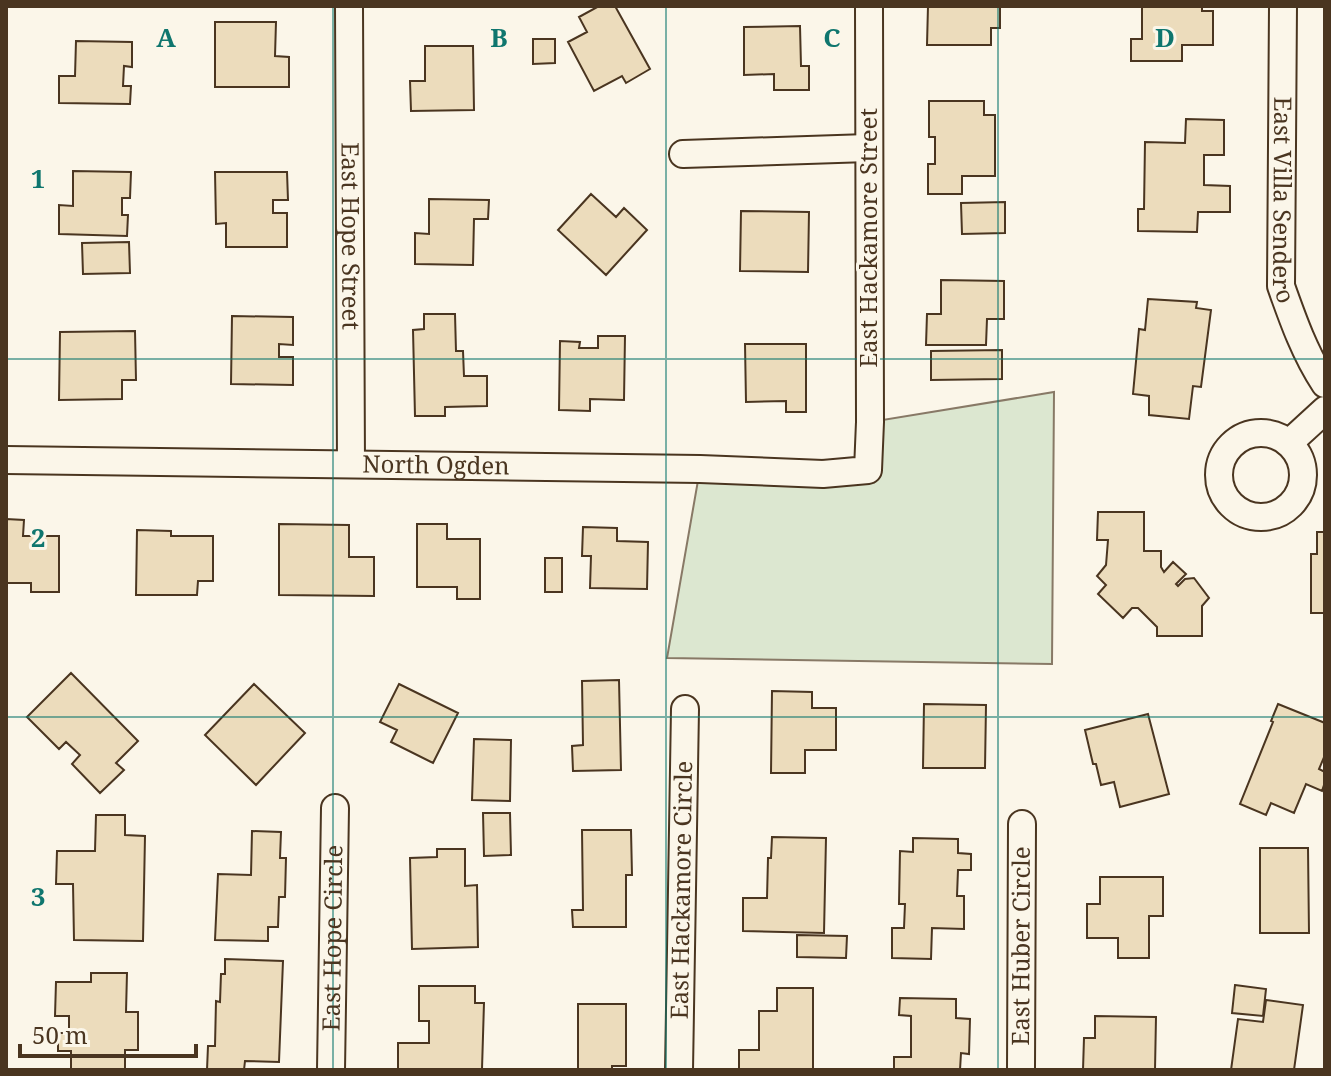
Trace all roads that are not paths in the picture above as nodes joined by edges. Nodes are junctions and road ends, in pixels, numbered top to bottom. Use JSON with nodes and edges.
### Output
{"nodes":[{"id":1,"x":349,"y":6,"type":"edge"},
{"id":2,"x":869,"y":6,"type":"edge"},
{"id":3,"x":1283,"y":6,"type":"edge"},
{"id":4,"x":868,"y":148,"type":"junction"},
{"id":5,"x":683,"y":154,"type":"dead end"},
{"id":6,"x":1325,"y":384,"type":"edge"},
{"id":7,"x":1325,"y":410,"type":"edge"},
{"id":8,"x":1289,"y":443,"type":"dead end"},
{"id":9,"x":6,"y":460,"type":"edge"},
{"id":10,"x":351,"y":464,"type":"junction"},
{"id":11,"x":868,"y":470,"type":"joint"},
{"id":12,"x":685,"y":709,"type":"dead end"},
{"id":13,"x":335,"y":808,"type":"dead end"},
{"id":14,"x":1022,"y":824,"type":"dead end"},
{"id":15,"x":331,"y":1070,"type":"edge"},
{"id":16,"x":679,"y":1070,"type":"edge"},
{"id":17,"x":1021,"y":1070,"type":"edge"}],
"edges":[{"from":1,"to":10,"type":"street","name":"East Hope Street"},
{"from":2,"to":4,"type":"street","name":"East Hackamore Street"},
{"from":3,"to":6,"type":"street","name":"East Villa Sendero"},
{"from":4,"to":5,"type":"street"},
{"from":4,"to":11,"type":"street","name":"East Hackamore Street"},
{"from":7,"to":8,"type":"street"},
{"from":9,"to":10,"type":"street","name":"North Ogden"},
{"from":10,"to":11,"type":"street","name":"North Ogden"},
{"from":12,"to":16,"type":"street","name":"East Hackamore Circle"},
{"from":13,"to":15,"type":"street","name":"East Hope Circle"},
{"from":14,"to":17,"type":"street","name":"East Huber Circle"}]}
